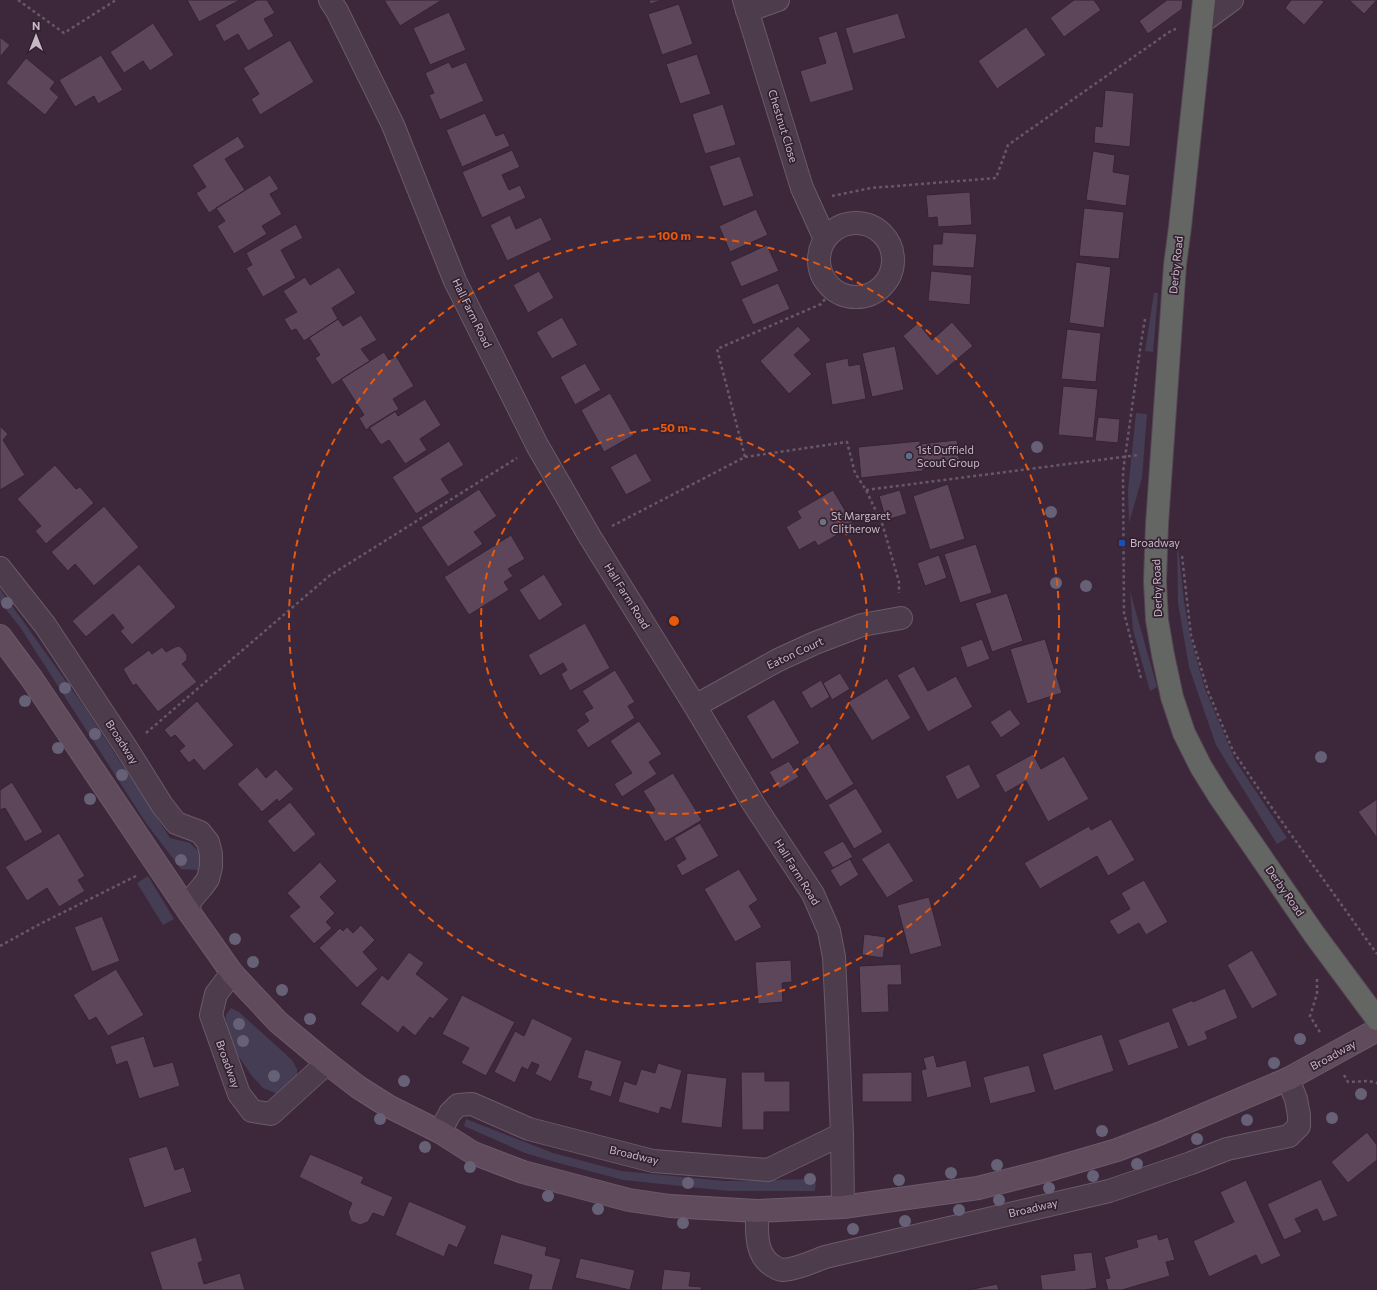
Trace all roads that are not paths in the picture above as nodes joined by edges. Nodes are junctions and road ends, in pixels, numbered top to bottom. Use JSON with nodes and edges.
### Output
{"nodes":[{"id":1,"x":330,"y":0,"type":"edge"},
{"id":2,"x":778,"y":0,"type":"edge"},
{"id":3,"x":1204,"y":0,"type":"edge"},
{"id":4,"x":1232,"y":0,"type":"edge"},
{"id":5,"x":745,"y":5,"type":"edge"},
{"id":6,"x":1202,"y":22,"type":"junction"},
{"id":7,"x":825,"y":239,"type":"junction"},
{"id":8,"x":0,"y":568,"type":"edge"},
{"id":9,"x":901,"y":618,"type":"road end"},
{"id":10,"x":0,"y":636,"type":"edge"},
{"id":11,"x":695,"y":706,"type":"junction"},
{"id":12,"x":189,"y":912,"type":"junction"},
{"id":13,"x":232,"y":973,"type":"junction"},
{"id":14,"x":1377,"y":1019,"type":"edge"},
{"id":15,"x":1377,"y":1030,"type":"edge"},
{"id":16,"x":327,"y":1063,"type":"junction"},
{"id":17,"x":1288,"y":1079,"type":"junction"},
{"id":18,"x":440,"y":1132,"type":"junction"},
{"id":19,"x":842,"y":1134,"type":"junction"},
{"id":20,"x":843,"y":1207,"type":"junction"},
{"id":21,"x":758,"y":1211,"type":"junction"}],
"edges":[{"from":1,"to":11,"type":"street","name":"Hall Farm Road"},
{"from":2,"to":5,"type":"street","name":"Chestnut Close"},
{"from":3,"to":6,"type":"highway","name":"Derby Road"},
{"from":4,"to":6,"type":"street"},
{"from":5,"to":7,"type":"street","name":"Chestnut Close"},
{"from":6,"to":14,"type":"highway","name":"Derby Road"},
{"from":7,"to":7,"type":"street"},
{"from":8,"to":12,"type":"street","name":"Broadway"},
{"from":9,"to":11,"type":"street","name":"Eaton Court"},
{"from":10,"to":12,"type":"main road","name":"Broadway"},
{"from":11,"to":19,"type":"street","name":"Hall Farm Road"},
{"from":12,"to":13,"type":"main road","name":"Broadway"},
{"from":13,"to":16,"type":"main road","name":"Broadway"},
{"from":13,"to":16,"type":"street","name":"Broadway"},
{"from":15,"to":17,"type":"main road","name":"Broadway"},
{"from":16,"to":18,"type":"main road","name":"Broadway"},
{"from":17,"to":20,"type":"main road","name":"Broadway"},
{"from":17,"to":21,"type":"street","name":"Broadway"},
{"from":18,"to":19,"type":"street","name":"Broadway"},
{"from":18,"to":21,"type":"main road","name":"Broadway"},
{"from":19,"to":20,"type":"street","name":"Hall Farm Road"},
{"from":20,"to":21,"type":"main road","name":"Broadway"}]}
